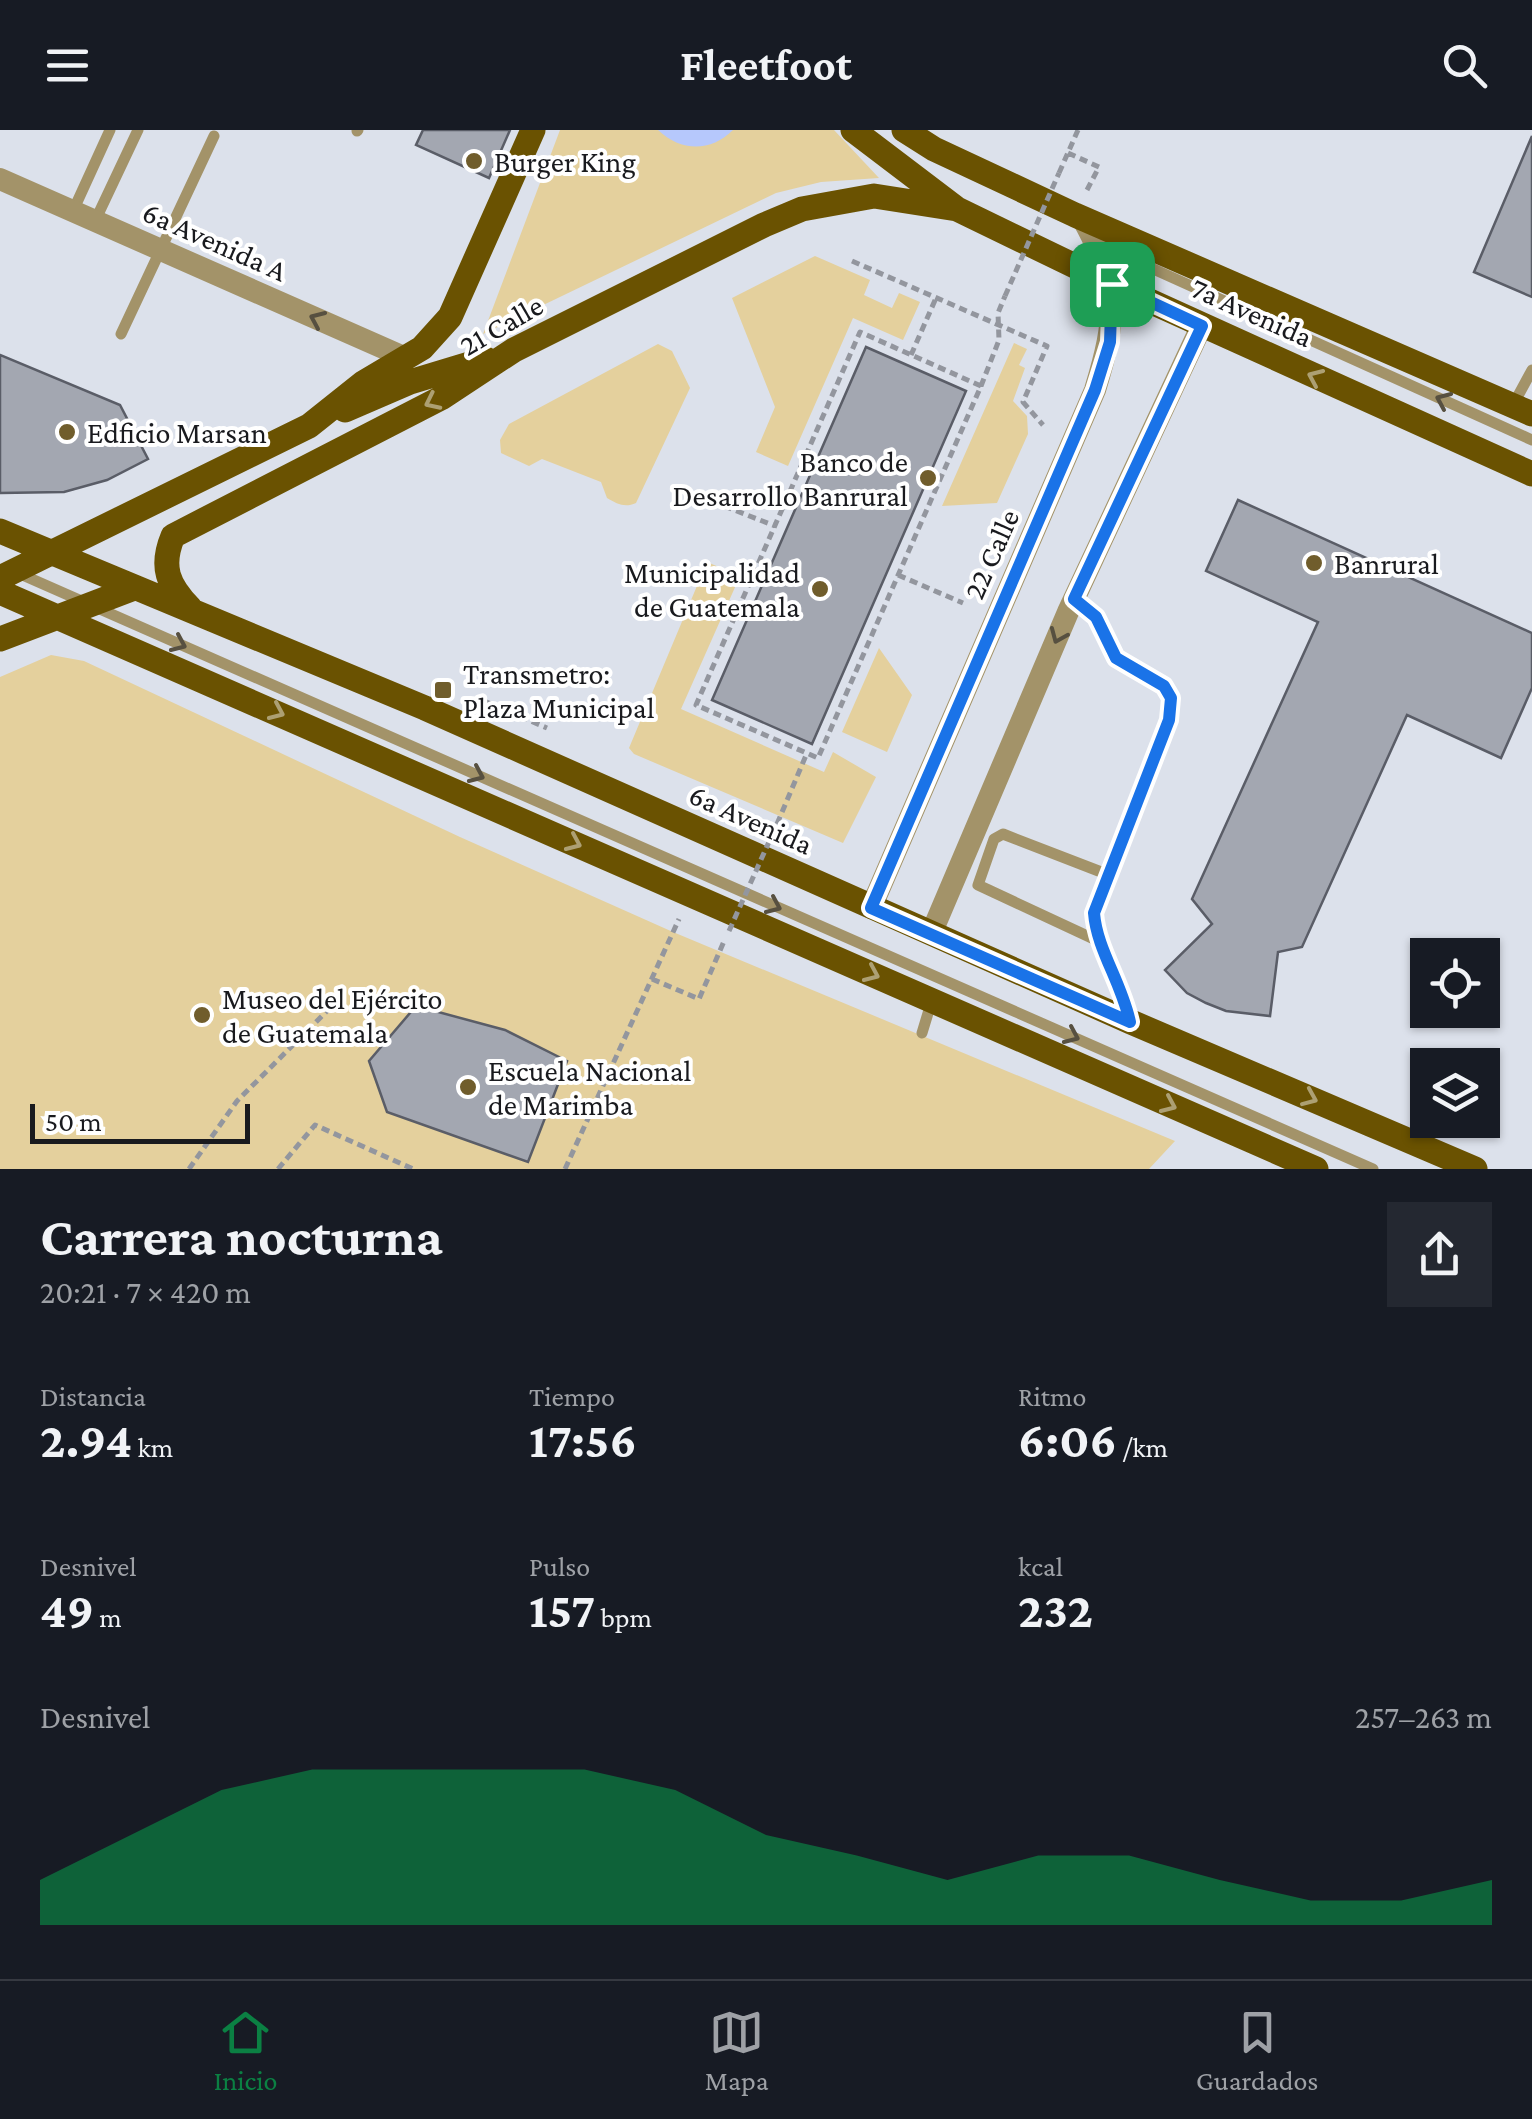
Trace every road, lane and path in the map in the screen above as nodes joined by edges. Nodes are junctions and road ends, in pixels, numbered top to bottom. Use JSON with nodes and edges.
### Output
{"nodes":[{"id":1,"x":110,"y":130,"type":"edge"},
{"id":2,"x":138,"y":130,"type":"edge"},
{"id":3,"x":533,"y":130,"type":"edge"},
{"id":4,"x":853,"y":130,"type":"edge"},
{"id":5,"x":904,"y":130,"type":"edge"},
{"id":6,"x":1078,"y":130,"type":"edge"},
{"id":7,"x":214,"y":136,"type":"dead end"},
{"id":8,"x":1068,"y":153,"type":"junction"},
{"id":9,"x":0,"y":179,"type":"edge"},
{"id":10,"x":1089,"y":190,"type":"dead end"},
{"id":11,"x":957,"y":209,"type":"junction"},
{"id":12,"x":73,"y":211,"type":"junction"},
{"id":13,"x":1082,"y":218,"type":"junction"},
{"id":14,"x":96,"y":221,"type":"junction"},
{"id":15,"x":1096,"y":242,"type":"junction"},
{"id":16,"x":160,"y":250,"type":"junction"},
{"id":17,"x":852,"y":261,"type":"dead end"},
{"id":18,"x":1112,"y":284,"type":"junction"},
{"id":19,"x":936,"y":298,"type":"junction"},
{"id":20,"x":998,"y":324,"type":"junction"},
{"id":21,"x":1202,"y":326,"type":"junction"},
{"id":22,"x":121,"y":334,"type":"dead end"},
{"id":23,"x":514,"y":350,"type":"junction"},
{"id":24,"x":912,"y":355,"type":"junction"},
{"id":25,"x":406,"y":358,"type":"junction"},
{"id":26,"x":1532,"y":370,"type":"edge"},
{"id":27,"x":981,"y":386,"type":"junction"},
{"id":28,"x":1522,"y":410,"type":"edge"},
{"id":29,"x":1042,"y":425,"type":"dead end"},
{"id":30,"x":308,"y":426,"type":"junction"},
{"id":31,"x":1532,"y":440,"type":"edge"},
{"id":32,"x":1532,"y":474,"type":"edge"},
{"id":33,"x":724,"y":506,"type":"dead end"},
{"id":34,"x":775,"y":526,"type":"junction"},
{"id":35,"x":0,"y":531,"type":"edge"},
{"id":36,"x":51,"y":554,"type":"junction"},
{"id":37,"x":898,"y":575,"type":"junction"},
{"id":38,"x":4,"y":577,"type":"edge"},
{"id":39,"x":134,"y":588,"type":"junction"},
{"id":40,"x":1074,"y":599,"type":"junction"},
{"id":41,"x":963,"y":603,"type":"dead end"},
{"id":42,"x":90,"y":605,"type":"junction"},
{"id":43,"x":194,"y":612,"type":"junction"},
{"id":44,"x":59,"y":616,"type":"junction"},
{"id":45,"x":0,"y":639,"type":"edge"},
{"id":46,"x":808,"y":753,"type":"junction"},
{"id":47,"x":1109,"y":875,"type":"junction"},
{"id":48,"x":871,"y":908,"type":"junction"},
{"id":49,"x":673,"y":932,"type":"dead end"},
{"id":50,"x":931,"y":934,"type":"junction"},
{"id":51,"x":1096,"y":940,"type":"junction"},
{"id":52,"x":652,"y":978,"type":"junction"},
{"id":53,"x":932,"y":1000,"type":"junction"},
{"id":54,"x":336,"y":1002,"type":"dead end"},
{"id":55,"x":1130,"y":1022,"type":"junction"},
{"id":56,"x":922,"y":1034,"type":"dead end"},
{"id":57,"x":189,"y":1169,"type":"edge"},
{"id":58,"x":278,"y":1169,"type":"edge"},
{"id":59,"x":413,"y":1169,"type":"edge"},
{"id":60,"x":565,"y":1169,"type":"edge"},
{"id":61,"x":1316,"y":1169,"type":"edge"},
{"id":62,"x":1373,"y":1169,"type":"edge"},
{"id":63,"x":1475,"y":1169,"type":"edge"}],
"edges":[{"from":1,"to":12,"type":"lane"},
{"from":2,"to":14,"type":"lane"},
{"from":3,"to":25,"type":"main road","name":"21 Calle"},
{"from":4,"to":11,"type":"main road","name":"7a Avenida"},
{"from":5,"to":13,"type":"main road","name":"7a Avenida"},
{"from":6,"to":8,"type":"path"},
{"from":7,"to":16,"type":"lane"},
{"from":8,"to":10,"type":"path"},
{"from":8,"to":20,"type":"path","bridge":true},
{"from":9,"to":12,"type":"street","name":"6a Avenida A"},
{"from":11,"to":18,"type":"main road","name":"7a Avenida"},
{"from":11,"to":23,"type":"main road","name":"21 Calle"},
{"from":12,"to":14,"type":"street","name":"6a Avenida A"},
{"from":13,"to":15,"type":"street","name":"22 Calle"},
{"from":13,"to":28,"type":"main road","name":"7a Avenida"},
{"from":14,"to":16,"type":"street","name":"6a Avenida A"},
{"from":15,"to":18,"type":"street","name":"22 Calle"},
{"from":31,"to":15,"type":"lane","one_way":true},
{"from":16,"to":22,"type":"lane"},
{"from":25,"to":16,"type":"street","name":"6a Avenida A","one_way":true},
{"from":17,"to":19,"type":"path"},
{"from":18,"to":21,"type":"main road","name":"7a Avenida"},
{"from":18,"to":48,"type":"street","name":"22 Calle"},
{"from":19,"to":20,"type":"path"},
{"from":19,"to":24,"type":"path"},
{"from":20,"to":27,"type":"path"},
{"from":20,"to":29,"type":"path"},
{"from":32,"to":21,"type":"main road","name":"7a Avenida","one_way":true},
{"from":21,"to":40,"type":"street"},
{"from":23,"to":30,"type":"main road"},
{"from":23,"to":43,"type":"main road","name":"21 Calle","one_way":true},
{"from":24,"to":27,"type":"path"},
{"from":24,"to":34,"type":"path"},
{"from":25,"to":30,"type":"main road","name":"21 Calle"},
{"from":26,"to":28,"type":"lane"},
{"from":27,"to":37,"type":"path"},
{"from":30,"to":36,"type":"main road","name":"21 Calle"},
{"from":33,"to":34,"type":"path"},
{"from":34,"to":46,"type":"path"},
{"from":35,"to":36,"type":"main road","name":"6a Avenida"},
{"from":36,"to":38,"type":"main road","name":"21 Calle"},
{"from":36,"to":39,"type":"main road","name":"6a Avenida"},
{"from":37,"to":41,"type":"path"},
{"from":37,"to":46,"type":"path"},
{"from":38,"to":42,"type":"lane"},
{"from":38,"to":44,"type":"main road"},
{"from":39,"to":42,"type":"main road"},
{"from":39,"to":43,"type":"main road","name":"6a Avenida"},
{"from":40,"to":47,"type":"lane"},
{"from":40,"to":50,"type":"street","one_way":true},
{"from":42,"to":44,"type":"main road"},
{"from":42,"to":62,"type":"lane","one_way":true},
{"from":43,"to":48,"type":"main road","name":"6a Avenida"},
{"from":44,"to":45,"type":"main road"},
{"from":44,"to":53,"type":"main road","one_way":true},
{"from":46,"to":52,"type":"path","bridge":true},
{"from":47,"to":51,"type":"lane"},
{"from":47,"to":51,"type":"lane"},
{"from":48,"to":50,"type":"main road","name":"6a Avenida"},
{"from":49,"to":52,"type":"path"},
{"from":50,"to":55,"type":"main road","name":"6a Avenida"},
{"from":51,"to":55,"type":"lane"},
{"from":52,"to":60,"type":"path"},
{"from":53,"to":56,"type":"lane"},
{"from":53,"to":61,"type":"main road","one_way":true},
{"from":54,"to":57,"type":"path"},
{"from":55,"to":63,"type":"main road","name":"6a Avenida","one_way":true},
{"from":58,"to":59,"type":"path"}]}
